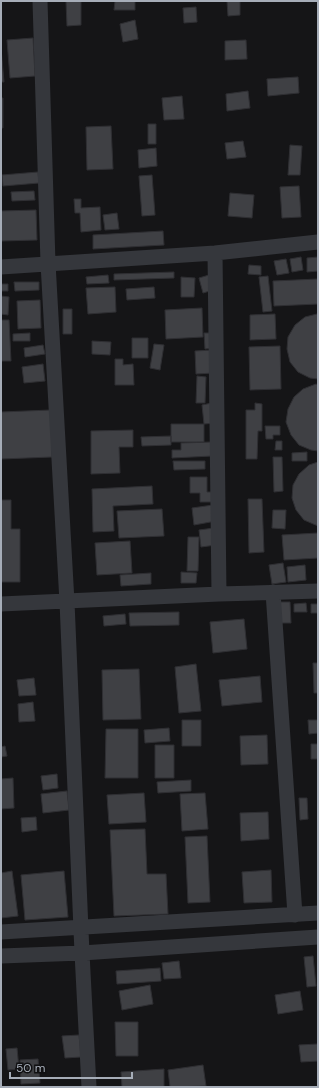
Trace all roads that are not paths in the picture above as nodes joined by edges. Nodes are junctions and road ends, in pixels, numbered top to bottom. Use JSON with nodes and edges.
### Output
{"nodes":[{"id":1,"x":40,"y":1,"type":"edge"},
{"id":2,"x":318,"y":242,"type":"edge"},
{"id":3,"x":215,"y":252,"type":"junction"},
{"id":4,"x":48,"y":263,"type":"junction"},
{"id":5,"x":1,"y":267,"type":"edge"},
{"id":6,"x":318,"y":591,"type":"edge"},
{"id":7,"x":273,"y":592,"type":"junction"},
{"id":8,"x":219,"y":594,"type":"junction"},
{"id":9,"x":67,"y":602,"type":"junction"},
{"id":10,"x":1,"y":604,"type":"edge"},
{"id":11,"x":318,"y":913,"type":"edge"},
{"id":12,"x":295,"y":914,"type":"junction"},
{"id":13,"x":81,"y":928,"type":"junction"},
{"id":14,"x":1,"y":932,"type":"edge"},
{"id":15,"x":318,"y":937,"type":"edge"},
{"id":16,"x":82,"y":953,"type":"junction"},
{"id":17,"x":1,"y":956,"type":"edge"},
{"id":18,"x":89,"y":1087,"type":"edge"}],
"edges":[{"from":1,"to":4,"type":"street"},
{"from":2,"to":3,"type":"street"},
{"from":3,"to":4,"type":"street"},
{"from":3,"to":8,"type":"street"},
{"from":4,"to":5,"type":"street"},
{"from":4,"to":9,"type":"street"},
{"from":6,"to":7,"type":"street"},
{"from":7,"to":8,"type":"street"},
{"from":7,"to":12,"type":"street"},
{"from":8,"to":9,"type":"street"},
{"from":9,"to":10,"type":"street"},
{"from":9,"to":13,"type":"street"},
{"from":11,"to":12,"type":"street"},
{"from":12,"to":13,"type":"street"},
{"from":13,"to":14,"type":"street"},
{"from":13,"to":16,"type":"street"},
{"from":15,"to":16,"type":"street"},
{"from":16,"to":17,"type":"street"},
{"from":16,"to":18,"type":"street"}]}
